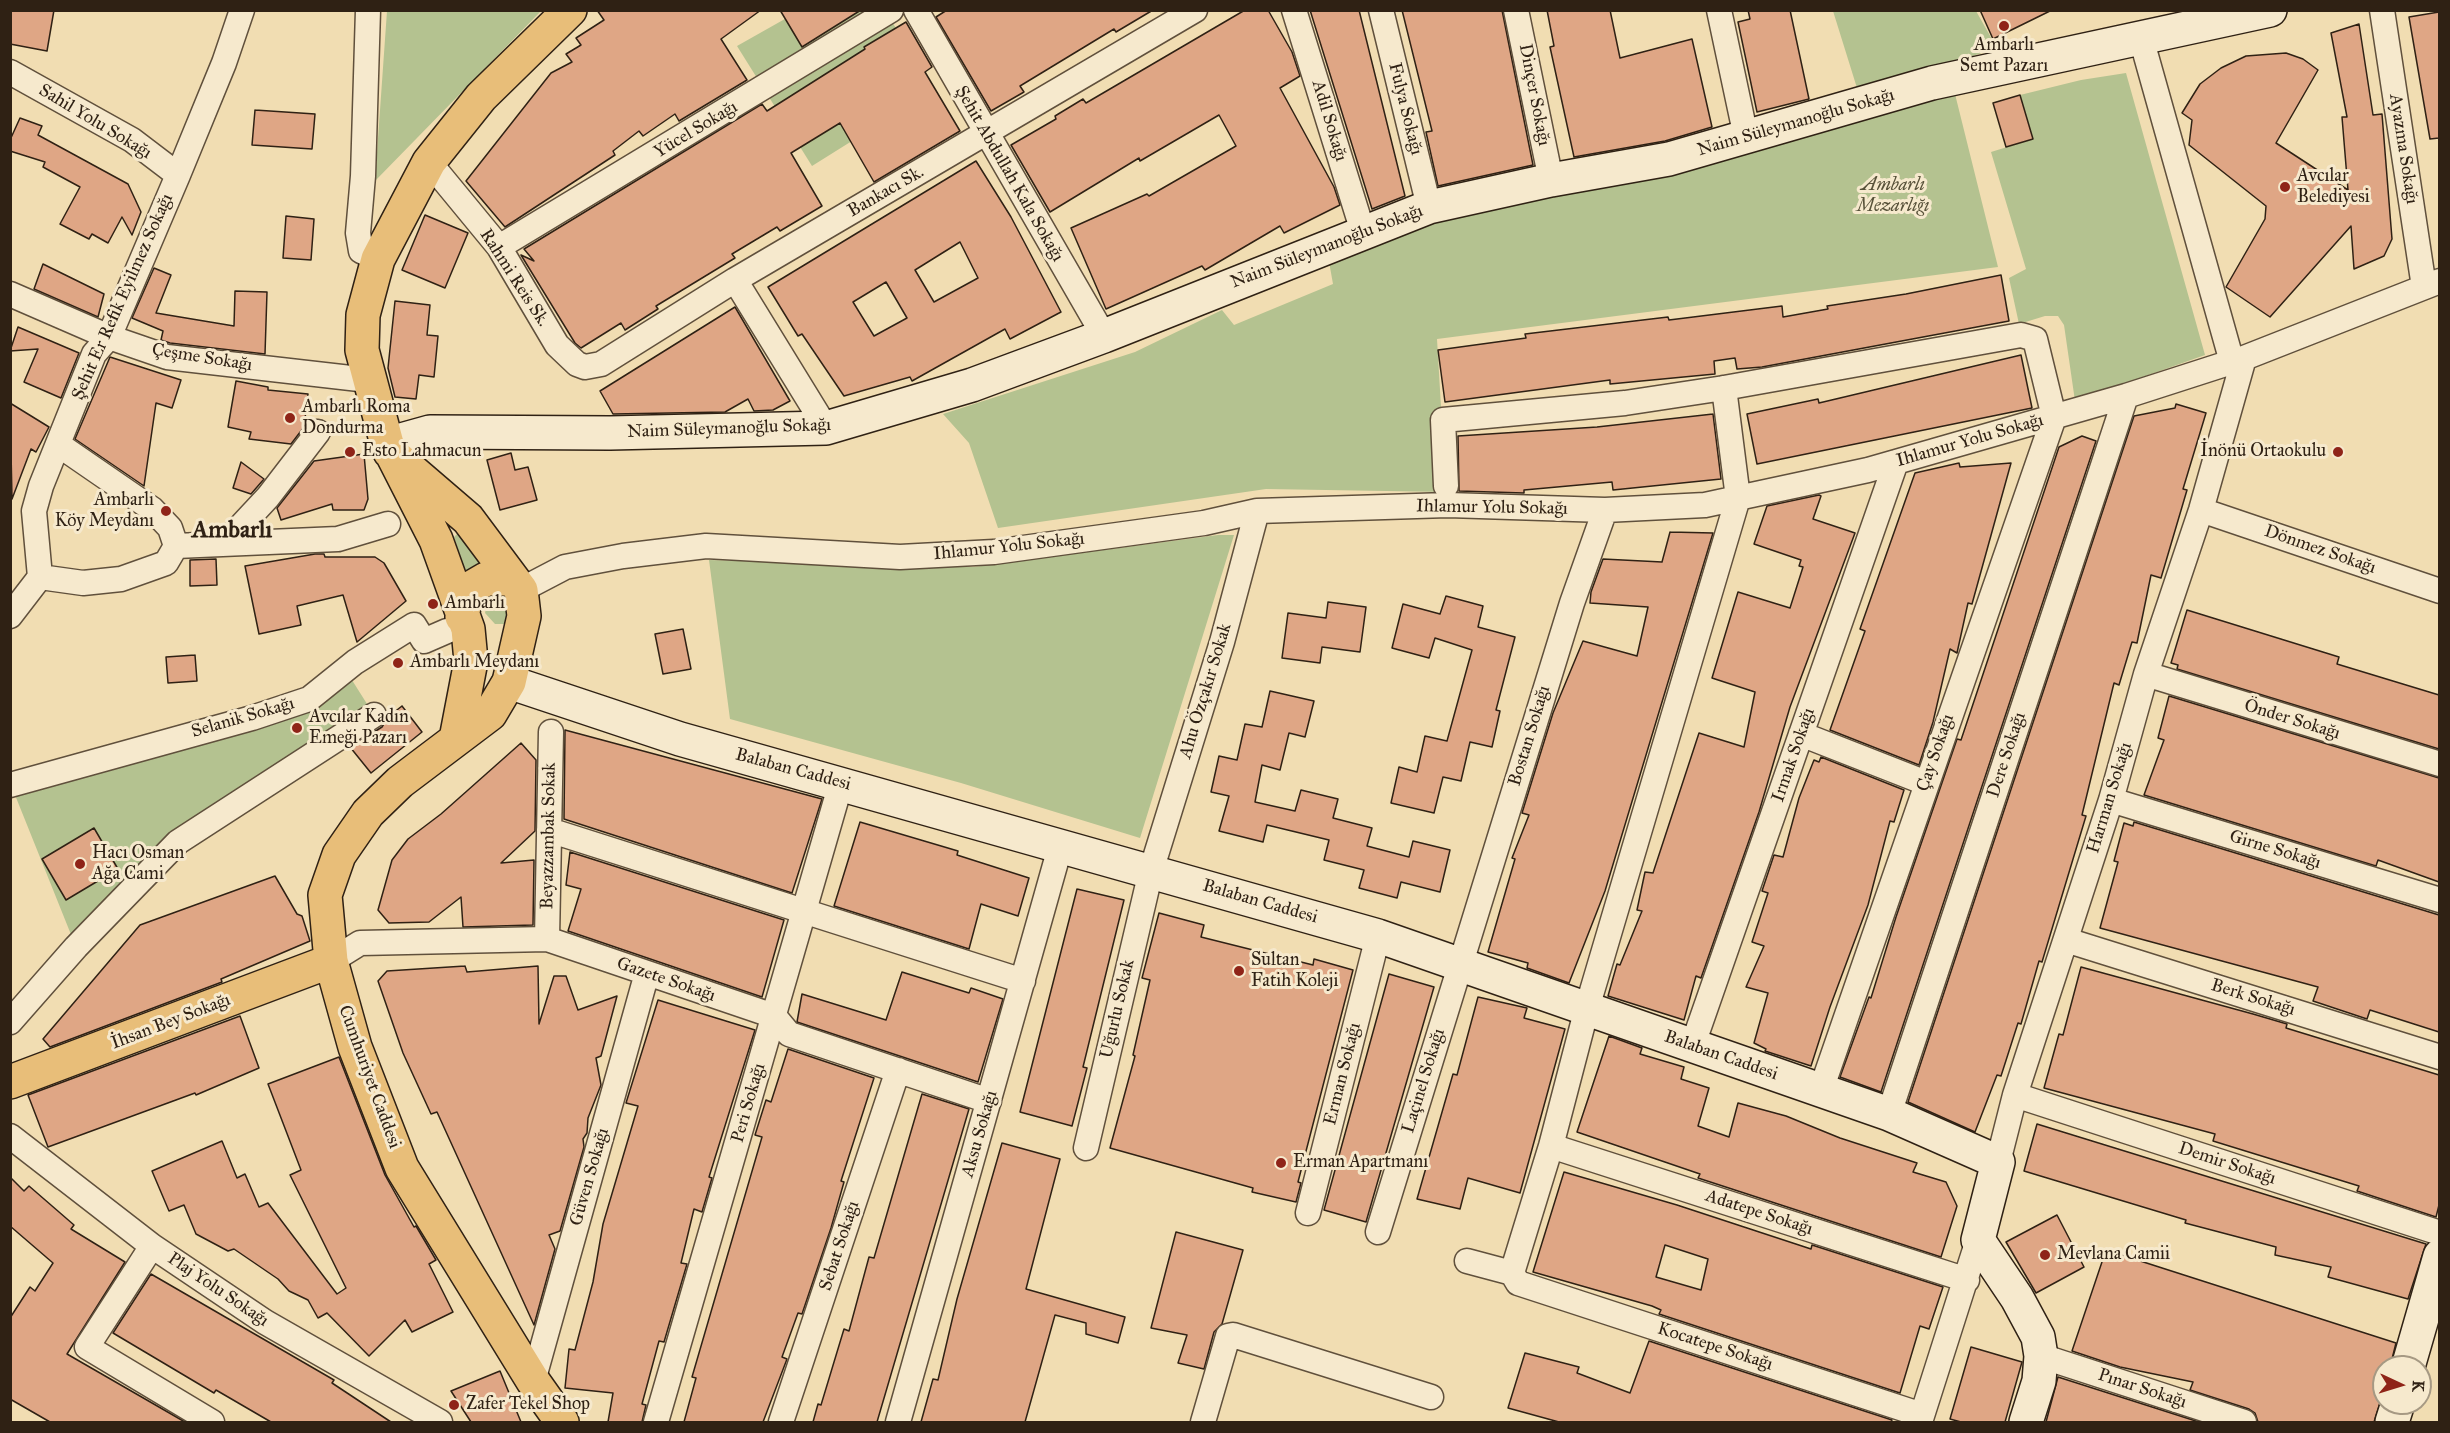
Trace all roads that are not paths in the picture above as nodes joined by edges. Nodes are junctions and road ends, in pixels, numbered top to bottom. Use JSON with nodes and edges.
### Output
{"nodes":[{"id":1,"x":242,"y":10,"type":"edge"},
{"id":2,"x":368,"y":10,"type":"edge"},
{"id":3,"x":570,"y":10,"type":"edge"},
{"id":4,"x":891,"y":10,"type":"edge"},
{"id":5,"x":916,"y":10,"type":"edge"},
{"id":6,"x":1195,"y":10,"type":"edge"},
{"id":7,"x":1294,"y":10,"type":"edge"},
{"id":8,"x":1381,"y":10,"type":"edge"},
{"id":9,"x":1516,"y":10,"type":"edge"},
{"id":10,"x":1719,"y":10,"type":"edge"},
{"id":11,"x":2270,"y":10,"type":"edge"},
{"id":12,"x":2382,"y":10,"type":"edge"},
{"id":13,"x":2141,"y":38,"type":"junction"},
{"id":14,"x":10,"y":72,"type":"edge"},
{"id":15,"x":986,"y":134,"type":"junction"},
{"id":16,"x":1746,"y":137,"type":"junction"},
{"id":17,"x":429,"y":162,"type":"junction"},
{"id":18,"x":178,"y":175,"type":"junction"},
{"id":19,"x":1551,"y":180,"type":"junction"},
{"id":20,"x":1429,"y":207,"type":"junction"},
{"id":21,"x":1363,"y":232,"type":"junction"},
{"id":22,"x":499,"y":247,"type":"junction"},
{"id":23,"x":378,"y":259,"type":"junction"},
{"id":24,"x":735,"y":280,"type":"junction"},
{"id":25,"x":2432,"y":284,"type":"edge"},
{"id":26,"x":10,"y":294,"type":"edge"},
{"id":27,"x":1104,"y":336,"type":"junction"},
{"id":28,"x":108,"y":338,"type":"junction"},
{"id":29,"x":2238,"y":360,"type":"junction"},
{"id":30,"x":577,"y":364,"type":"joint"},
{"id":31,"x":368,"y":381,"type":"junction"},
{"id":32,"x":1724,"y":388,"type":"junction"},
{"id":33,"x":2126,"y":396,"type":"junction"},
{"id":34,"x":2054,"y":417,"type":"junction"},
{"id":35,"x":826,"y":428,"type":"junction"},
{"id":36,"x":318,"y":432,"type":"dead end"},
{"id":37,"x":59,"y":446,"type":"junction"},
{"id":38,"x":388,"y":448,"type":"junction"},
{"id":39,"x":1896,"y":462,"type":"junction"},
{"id":40,"x":1446,"y":486,"type":"dead end"},
{"id":41,"x":1738,"y":498,"type":"junction"},
{"id":42,"x":1605,"y":510,"type":"junction"},
{"id":43,"x":2201,"y":510,"type":"junction"},
{"id":44,"x":1257,"y":511,"type":"junction"},
{"id":45,"x":388,"y":524,"type":"dead end"},
{"id":46,"x":227,"y":541,"type":"junction"},
{"id":47,"x":176,"y":546,"type":"junction"},
{"id":48,"x":40,"y":577,"type":"junction"},
{"id":49,"x":2439,"y":591,"type":"edge"},
{"id":50,"x":519,"y":595,"type":"junction"},
{"id":51,"x":11,"y":616,"type":"edge"},
{"id":52,"x":459,"y":626,"type":"junction"},
{"id":53,"x":471,"y":661,"type":"junction"},
{"id":54,"x":2146,"y":674,"type":"junction"},
{"id":55,"x":509,"y":682,"type":"junction"},
{"id":56,"x":374,"y":715,"type":"dead end"},
{"id":57,"x":551,"y":732,"type":"dead end"},
{"id":58,"x":1801,"y":734,"type":"junction"},
{"id":59,"x":456,"y":739,"type":"junction"},
{"id":60,"x":2439,"y":764,"type":"edge"},
{"id":61,"x":841,"y":783,"type":"junction"},
{"id":62,"x":1926,"y":783,"type":"junction"},
{"id":63,"x":10,"y":785,"type":"edge"},
{"id":64,"x":2111,"y":800,"type":"junction"},
{"id":65,"x":549,"y":831,"type":"junction"},
{"id":66,"x":1061,"y":844,"type":"junction"},
{"id":67,"x":1151,"y":871,"type":"junction"},
{"id":68,"x":2439,"y":900,"type":"edge"},
{"id":69,"x":804,"y":911,"type":"junction"},
{"id":70,"x":1378,"y":936,"type":"junction"},
{"id":71,"x":547,"y":939,"type":"junction"},
{"id":72,"x":2066,"y":940,"type":"junction"},
{"id":73,"x":331,"y":962,"type":"junction"},
{"id":74,"x":1460,"y":963,"type":"junction"},
{"id":75,"x":647,"y":973,"type":"junction"},
{"id":76,"x":1023,"y":981,"type":"junction"},
{"id":77,"x":1587,"y":1008,"type":"junction"},
{"id":78,"x":774,"y":1016,"type":"junction"},
{"id":79,"x":10,"y":1022,"type":"edge"},
{"id":80,"x":1692,"y":1047,"type":"junction"},
{"id":81,"x":2439,"y":1057,"type":"edge"},
{"id":82,"x":898,"y":1070,"type":"junction"},
{"id":83,"x":10,"y":1082,"type":"edge"},
{"id":84,"x":1821,"y":1090,"type":"junction"},
{"id":85,"x":2015,"y":1095,"type":"junction"},
{"id":86,"x":989,"y":1101,"type":"junction"},
{"id":87,"x":1889,"y":1114,"type":"junction"},
{"id":88,"x":10,"y":1136,"type":"edge"},
{"id":89,"x":1551,"y":1146,"type":"junction"},
{"id":90,"x":1086,"y":1148,"type":"dead end"},
{"id":91,"x":1998,"y":1162,"type":"junction"},
{"id":92,"x":1308,"y":1213,"type":"dead end"},
{"id":93,"x":1378,"y":1232,"type":"dead end"},
{"id":94,"x":2439,"y":1233,"type":"edge"},
{"id":95,"x":1978,"y":1240,"type":"junction"},
{"id":96,"x":152,"y":1245,"type":"junction"},
{"id":97,"x":2439,"y":1256,"type":"edge"},
{"id":98,"x":1467,"y":1261,"type":"dead end"},
{"id":99,"x":1512,"y":1273,"type":"junction"},
{"id":100,"x":1967,"y":1280,"type":"junction"},
{"id":101,"x":2411,"y":1355,"type":"edge"},
{"id":102,"x":2040,"y":1368,"type":"junction"},
{"id":103,"x":533,"y":1381,"type":"junction"},
{"id":104,"x":1431,"y":1397,"type":"dead end"},
{"id":105,"x":1921,"y":1419,"type":"edge"},
{"id":106,"x":212,"y":1422,"type":"edge"},
{"id":107,"x":440,"y":1422,"type":"edge"},
{"id":108,"x":562,"y":1422,"type":"edge"},
{"id":109,"x":656,"y":1422,"type":"edge"},
{"id":110,"x":781,"y":1422,"type":"edge"},
{"id":111,"x":898,"y":1422,"type":"edge"},
{"id":112,"x":1203,"y":1422,"type":"edge"},
{"id":113,"x":2026,"y":1422,"type":"edge"},
{"id":114,"x":2244,"y":1422,"type":"edge"}],
"edges":[{"from":1,"to":18,"type":"street","name":"Şehit Er Refik Eyilmez Sokağı"},
{"from":2,"to":23,"type":"street"},
{"from":3,"to":17,"type":"main road"},
{"from":4,"to":22,"type":"street","name":"Yücel Sokağı"},
{"from":5,"to":15,"type":"street","name":"Şehit Abdullah Kala Sokağı"},
{"from":6,"to":15,"type":"street","name":"Bankacı Sk."},
{"from":7,"to":21,"type":"street","name":"Adil Sokağı"},
{"from":8,"to":20,"type":"street","name":"Fulya Sokağı"},
{"from":9,"to":19,"type":"street","name":"Dinçer Sokağı"},
{"from":10,"to":16,"type":"street"},
{"from":11,"to":13,"type":"street","name":"Naim Süleymanoğlu Sokağı"},
{"from":12,"to":25,"type":"street","name":"Ayazma Sokağı"},
{"from":13,"to":16,"type":"street","name":"Naim Süleymanoğlu Sokağı"},
{"from":13,"to":29,"type":"street"},
{"from":14,"to":18,"type":"street","name":"Sahil Yolu Sokağı"},
{"from":15,"to":24,"type":"street","name":"Bankacı Sk."},
{"from":15,"to":27,"type":"street","name":"Şehit Abdullah Kala Sokağı"},
{"from":16,"to":19,"type":"street","name":"Naim Süleymanoğlu Sokağı"},
{"from":17,"to":22,"type":"street","name":"Rahmi Reis Sk."},
{"from":17,"to":23,"type":"main road"},
{"from":18,"to":28,"type":"street","name":"Şehit Er Refik Eyilmez Sokağı"},
{"from":19,"to":20,"type":"street","name":"Naim Süleymanoğlu Sokağı"},
{"from":20,"to":21,"type":"street","name":"Naim Süleymanoğlu Sokağı"},
{"from":21,"to":27,"type":"street","name":"Naim Süleymanoğlu Sokağı"},
{"from":22,"to":30,"type":"street","name":"Rahmi Reis Sk."},
{"from":23,"to":31,"type":"main road"},
{"from":24,"to":30,"type":"street","name":"Bankacı Sk."},
{"from":24,"to":35,"type":"street"},
{"from":25,"to":29,"type":"street","name":"Ihlamur Yolu Sokağı"},
{"from":26,"to":28,"type":"street","name":"Çeşme Sokağı"},
{"from":27,"to":35,"type":"street","name":"Naim Süleymanoğlu Sokağı"},
{"from":28,"to":31,"type":"street","name":"Çeşme Sokağı"},
{"from":28,"to":37,"type":"street","name":"Şehit Er Refik Eyilmez Sokağı"},
{"from":29,"to":33,"type":"street","name":"Ihlamur Yolu Sokağı"},
{"from":29,"to":43,"type":"street","name":"Harman Sokağı"},
{"from":31,"to":38,"type":"main road"},
{"from":32,"to":34,"type":"street"},
{"from":32,"to":40,"type":"street"},
{"from":32,"to":41,"type":"street"},
{"from":33,"to":34,"type":"street","name":"Ihlamur Yolu Sokağı"},
{"from":33,"to":87,"type":"street","name":"Dere Sokağı"},
{"from":34,"to":39,"type":"street","name":"Ihlamur Yolu Sokağı"},
{"from":34,"to":62,"type":"street","name":"Çay Sokağı"},
{"from":35,"to":38,"type":"street","name":"Naim Süleymanoğlu Sokağı"},
{"from":36,"to":46,"type":"street"},
{"from":37,"to":47,"type":"street"},
{"from":37,"to":48,"type":"street","name":"Şehit Er Refik Eyilmez Sokağı"},
{"from":38,"to":50,"type":"main road"},
{"from":38,"to":52,"type":"main road"},
{"from":39,"to":41,"type":"street","name":"Ihlamur Yolu Sokağı"},
{"from":39,"to":58,"type":"street","name":"Irmak Sokağı"},
{"from":41,"to":42,"type":"street","name":"Ihlamur Yolu Sokağı"},
{"from":41,"to":77,"type":"street"},
{"from":42,"to":44,"type":"street","name":"Ihlamur Yolu Sokağı"},
{"from":42,"to":74,"type":"street","name":"Bostan Sokağı"},
{"from":43,"to":49,"type":"street","name":"Dönmez Sokağı"},
{"from":43,"to":54,"type":"street","name":"Harman Sokağı"},
{"from":44,"to":50,"type":"street","name":"Ihlamur Yolu Sokağı"},
{"from":44,"to":67,"type":"street","name":"Ahu Özçakır Sokak"},
{"from":45,"to":46,"type":"street"},
{"from":46,"to":47,"type":"street"},
{"from":47,"to":48,"type":"street"},
{"from":48,"to":51,"type":"street"},
{"from":50,"to":52,"type":"main road"},
{"from":50,"to":52,"type":"main road"},
{"from":50,"to":55,"type":"main road","name":"Cumhuriyet Caddesi"},
{"from":52,"to":53,"type":"main road"},
{"from":52,"to":63,"type":"street","name":"Selanik Sokağı"},
{"from":53,"to":55,"type":"main road"},
{"from":53,"to":59,"type":"main road"},
{"from":54,"to":60,"type":"street","name":"Önder Sokağı"},
{"from":54,"to":64,"type":"street","name":"Harman Sokağı"},
{"from":55,"to":59,"type":"main road","name":"Cumhuriyet Caddesi"},
{"from":55,"to":61,"type":"street","name":"Balaban Caddesi"},
{"from":56,"to":79,"type":"street"},
{"from":57,"to":65,"type":"street","name":"Beyazzambak Sokak"},
{"from":58,"to":62,"type":"street"},
{"from":58,"to":80,"type":"street","name":"Irmak Sokağı"},
{"from":59,"to":73,"type":"main road","name":"Cumhuriyet Caddesi"},
{"from":61,"to":66,"type":"street","name":"Balaban Caddesi"},
{"from":61,"to":69,"type":"street","name":"Peri Sokağı"},
{"from":62,"to":84,"type":"street","name":"Çay Sokağı"},
{"from":64,"to":68,"type":"street","name":"Girne Sokağı"},
{"from":64,"to":72,"type":"street","name":"Harman Sokağı"},
{"from":65,"to":69,"type":"street"},
{"from":65,"to":71,"type":"street","name":"Beyazzambak Sokak"},
{"from":66,"to":67,"type":"street","name":"Balaban Caddesi"},
{"from":66,"to":76,"type":"street","name":"Aksu Sokağı"},
{"from":67,"to":70,"type":"street","name":"Balaban Caddesi"},
{"from":67,"to":90,"type":"street","name":"Uğurlu Sokak"},
{"from":69,"to":76,"type":"street"},
{"from":69,"to":78,"type":"street","name":"Peri Sokağı"},
{"from":70,"to":74,"type":"street","name":"Balaban Caddesi"},
{"from":70,"to":92,"type":"street","name":"Erman Sokağı"},
{"from":71,"to":73,"type":"street","name":"Gazete Sokağı"},
{"from":71,"to":75,"type":"street","name":"Gazete Sokağı"},
{"from":72,"to":81,"type":"street","name":"Berk Sokağı"},
{"from":72,"to":85,"type":"street","name":"Harman Sokağı"},
{"from":73,"to":83,"type":"main road","name":"İhsan Bey Sokağı"},
{"from":73,"to":103,"type":"main road","name":"Cumhuriyet Caddesi"},
{"from":74,"to":77,"type":"street","name":"Balaban Caddesi"},
{"from":74,"to":93,"type":"street","name":"Laçinel Sokağı"},
{"from":75,"to":78,"type":"street","name":"Gazete Sokağı"},
{"from":75,"to":103,"type":"street","name":"Güven Sokağı"},
{"from":76,"to":86,"type":"street","name":"Aksu Sokağı"},
{"from":77,"to":80,"type":"street","name":"Balaban Caddesi"},
{"from":77,"to":89,"type":"street"},
{"from":78,"to":82,"type":"street","name":"Gazete Sokağı"},
{"from":78,"to":109,"type":"street","name":"Peri Sokağı"},
{"from":80,"to":84,"type":"street","name":"Balaban Caddesi"},
{"from":82,"to":86,"type":"street","name":"Gazete Sokağı"},
{"from":82,"to":110,"type":"street","name":"Sebat Sokağı"},
{"from":84,"to":87,"type":"street","name":"Balaban Caddesi"},
{"from":85,"to":91,"type":"street","name":"Harman Sokağı"},
{"from":85,"to":94,"type":"street","name":"Demir Sokağı"},
{"from":86,"to":111,"type":"street","name":"Aksu Sokağı"},
{"from":87,"to":91,"type":"street","name":"Balaban Caddesi"},
{"from":88,"to":96,"type":"street","name":"Plaj Yolu Sokağı"},
{"from":89,"to":99,"type":"street"},
{"from":89,"to":100,"type":"street","name":"Adatepe Sokağı"},
{"from":91,"to":95,"type":"street","name":"Harman Sokağı"},
{"from":95,"to":100,"type":"street","name":"Harman Sokağı"},
{"from":95,"to":102,"type":"street"},
{"from":96,"to":106,"type":"street"},
{"from":96,"to":107,"type":"street","name":"Plaj Yolu Sokağı"},
{"from":97,"to":101,"type":"street"},
{"from":98,"to":99,"type":"street","name":"Kocatepe Sokağı"},
{"from":99,"to":105,"type":"street","name":"Kocatepe Sokağı"},
{"from":100,"to":105,"type":"street","name":"Harman Sokağı"},
{"from":102,"to":113,"type":"street"},
{"from":102,"to":114,"type":"street","name":"Pınar Sokağı"},
{"from":103,"to":108,"type":"main road","name":"Cumhuriyet Caddesi"},
{"from":104,"to":112,"type":"street"}]}
